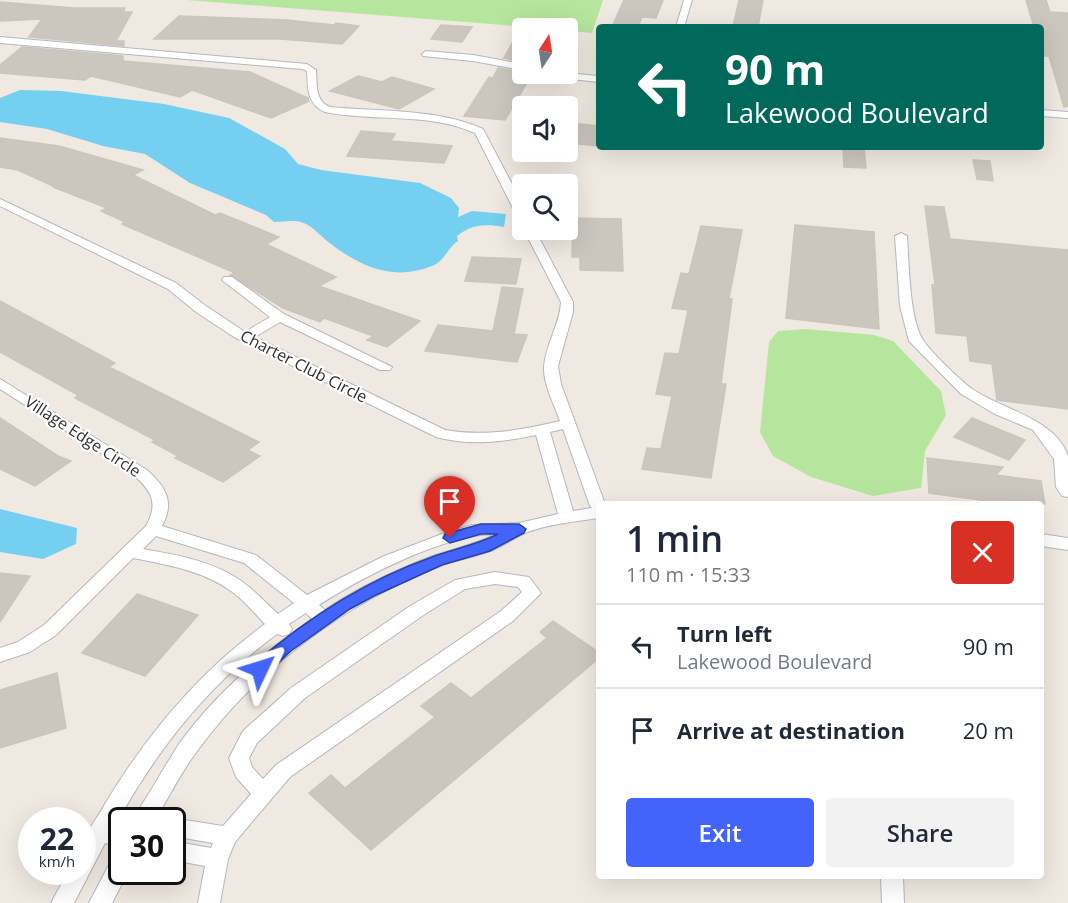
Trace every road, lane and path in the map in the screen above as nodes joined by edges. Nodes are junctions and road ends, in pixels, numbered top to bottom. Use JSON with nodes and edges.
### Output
{"nodes":[{"id":1,"x":687,"y":0,"type":"edge"},
{"id":2,"x":681,"y":24,"type":"edge"},
{"id":3,"x":0,"y":40,"type":"edge"},
{"id":4,"x":426,"y":54,"type":"dead end"},
{"id":5,"x":512,"y":65,"type":"edge"},
{"id":6,"x":578,"y":77,"type":"edge"},
{"id":7,"x":596,"y":80,"type":"edge"},
{"id":8,"x":1044,"y":113,"type":"edge"},
{"id":9,"x":1068,"y":115,"type":"edge"},
{"id":10,"x":512,"y":195,"type":"edge"},
{"id":11,"x":0,"y":202,"type":"edge"},
{"id":12,"x":901,"y":236,"type":"dead end"},
{"id":13,"x":535,"y":240,"type":"edge"},
{"id":14,"x":228,"y":280,"type":"dead end"},
{"id":15,"x":279,"y":317,"type":"junction"},
{"id":16,"x":245,"y":337,"type":"junction"},
{"id":17,"x":385,"y":367,"type":"dead end"},
{"id":18,"x":0,"y":383,"type":"edge"},
{"id":19,"x":568,"y":423,"type":"junction"},
{"id":20,"x":542,"y":430,"type":"junction"},
{"id":21,"x":1068,"y":492,"type":"edge"},
{"id":22,"x":596,"y":501,"type":"edge"},
{"id":23,"x":596,"y":513,"type":"edge"},
{"id":24,"x":567,"y":517,"type":"junction"},
{"id":25,"x":153,"y":529,"type":"junction"},
{"id":26,"x":519,"y":529,"type":"junction"},
{"id":27,"x":1044,"y":540,"type":"edge"},
{"id":28,"x":1068,"y":544,"type":"edge"},
{"id":29,"x":217,"y":547,"type":"junction"},
{"id":30,"x":129,"y":552,"type":"junction"},
{"id":31,"x":198,"y":567,"type":"junction"},
{"id":32,"x":308,"y":603,"type":"junction"},
{"id":33,"x":324,"y":619,"type":"junction"},
{"id":34,"x":276,"y":624,"type":"junction"},
{"id":35,"x":296,"y":639,"type":"junction"},
{"id":36,"x":0,"y":655,"type":"edge"},
{"id":37,"x":263,"y":793,"type":"junction"},
{"id":38,"x":149,"y":807,"type":"edge"},
{"id":39,"x":106,"y":824,"type":"joint"},
{"id":40,"x":186,"y":829,"type":"edge"},
{"id":41,"x":227,"y":836,"type":"junction"},
{"id":42,"x":96,"y":842,"type":"edge"},
{"id":43,"x":186,"y":853,"type":"edge"},
{"id":44,"x":217,"y":859,"type":"junction"},
{"id":45,"x":892,"y":879,"type":"edge"},
{"id":46,"x":72,"y":885,"type":"edge"},
{"id":47,"x":110,"y":885,"type":"edge"},
{"id":48,"x":62,"y":903,"type":"edge"},
{"id":49,"x":100,"y":903,"type":"edge"},
{"id":50,"x":209,"y":903,"type":"edge"},
{"id":51,"x":893,"y":903,"type":"edge"}],
"edges":[{"from":1,"to":2,"type":"street"},
{"from":3,"to":10,"type":"street"},
{"from":4,"to":5,"type":"street"},
{"from":6,"to":7,"type":"street"},
{"from":8,"to":9,"type":"street"},
{"from":11,"to":16,"type":"street","name":"Charter Club Circle"},
{"from":12,"to":21,"type":"street"},
{"from":13,"to":19,"type":"street"},
{"from":14,"to":15,"type":"street"},
{"from":15,"to":16,"type":"street"},
{"from":15,"to":17,"type":"street"},
{"from":16,"to":20,"type":"street","name":"Charter Club Circle"},
{"from":18,"to":25,"type":"street","name":"Village Edge Circle"},
{"from":19,"to":20,"type":"street","name":"Charter Club Circle"},
{"from":19,"to":22,"type":"street"},
{"from":20,"to":24,"type":"street"},
{"from":23,"to":24,"type":"street"},
{"from":24,"to":26,"type":"street"},
{"from":25,"to":29,"type":"street"},
{"from":25,"to":30,"type":"street"},
{"from":26,"to":32,"type":"street"},
{"from":26,"to":33,"type":"street"},
{"from":27,"to":28,"type":"street"},
{"from":29,"to":31,"type":"street"},
{"from":29,"to":32,"type":"street"},
{"from":30,"to":31,"type":"street"},
{"from":30,"to":36,"type":"street"},
{"from":31,"to":34,"type":"street"},
{"from":32,"to":33,"type":"street"},
{"from":32,"to":34,"type":"street"},
{"from":33,"to":35,"type":"street"},
{"from":34,"to":35,"type":"street"},
{"from":34,"to":39,"type":"street"},
{"from":35,"to":38,"type":"street"},
{"from":37,"to":37,"type":"street"},
{"from":37,"to":41,"type":"street"},
{"from":39,"to":42,"type":"street"},
{"from":40,"to":41,"type":"street"},
{"from":41,"to":44,"type":"street"},
{"from":43,"to":44,"type":"street"},
{"from":44,"to":50,"type":"street"},
{"from":45,"to":51,"type":"street"},
{"from":46,"to":48,"type":"street"},
{"from":47,"to":49,"type":"street"}]}
